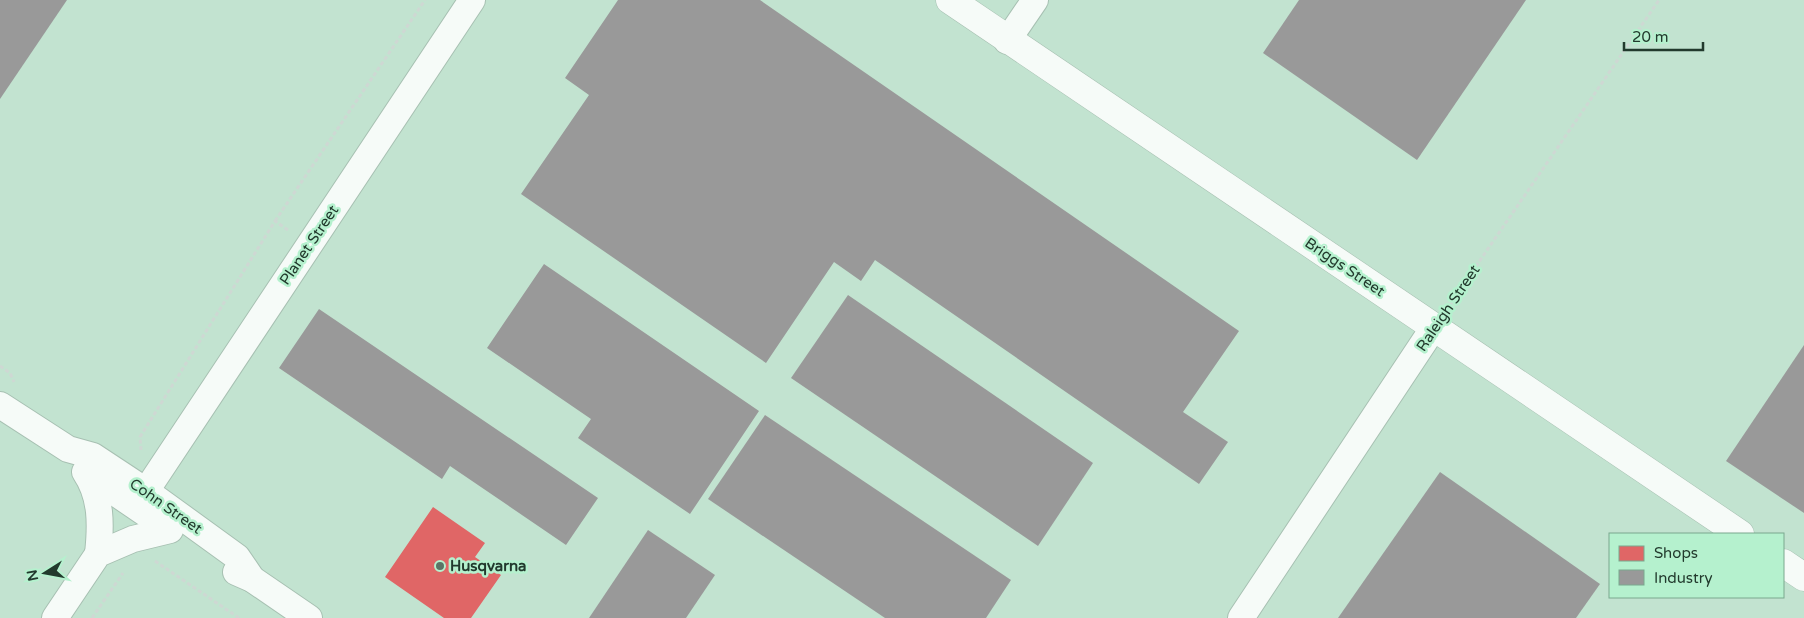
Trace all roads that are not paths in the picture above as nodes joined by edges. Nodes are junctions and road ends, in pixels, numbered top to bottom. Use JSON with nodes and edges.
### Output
{"nodes":[{"id":1,"x":472,"y":0,"type":"edge"},
{"id":2,"x":950,"y":0,"type":"edge"},
{"id":3,"x":1035,"y":0,"type":"edge"},
{"id":4,"x":1007,"y":40,"type":"junction"},
{"id":5,"x":1434,"y":327,"type":"junction"},
{"id":6,"x":0,"y":405,"type":"edge"},
{"id":7,"x":68,"y":449,"type":"junction"},
{"id":8,"x":85,"y":472,"type":"junction"},
{"id":9,"x":146,"y":491,"type":"junction"},
{"id":10,"x":170,"y":530,"type":"junction"},
{"id":11,"x":1739,"y":533,"type":"edge"},
{"id":12,"x":98,"y":554,"type":"junction"},
{"id":13,"x":1784,"y":564,"type":"edge"},
{"id":14,"x":1804,"y":578,"type":"edge"},
{"id":15,"x":252,"y":579,"type":"junction"},
{"id":16,"x":55,"y":618,"type":"edge"},
{"id":17,"x":309,"y":618,"type":"edge"},
{"id":18,"x":1241,"y":618,"type":"edge"}],
"edges":[{"from":1,"to":9,"type":"street","name":"Planet Street"},
{"from":2,"to":4,"type":"street","name":"Briggs Street"},
{"from":3,"to":4,"type":"street"},
{"from":4,"to":5,"type":"street","name":"Briggs Street"},
{"from":5,"to":11,"type":"street","name":"Briggs Street"},
{"from":5,"to":18,"type":"street","name":"Raleigh Street"},
{"from":6,"to":7,"type":"street","name":"Cohn Street"},
{"from":7,"to":8,"type":"street","name":"Cohn Street"},
{"from":7,"to":9,"type":"street","name":"Cohn Street"},
{"from":8,"to":10,"type":"street","name":"Cohn Street"},
{"from":8,"to":12,"type":"street"},
{"from":9,"to":15,"type":"street","name":"Cohn Street"},
{"from":10,"to":12,"type":"street"},
{"from":10,"to":15,"type":"street","name":"Cohn Street"},
{"from":12,"to":16,"type":"street"},
{"from":13,"to":14,"type":"street"},
{"from":15,"to":17,"type":"street","name":"Cohn Street"}]}
